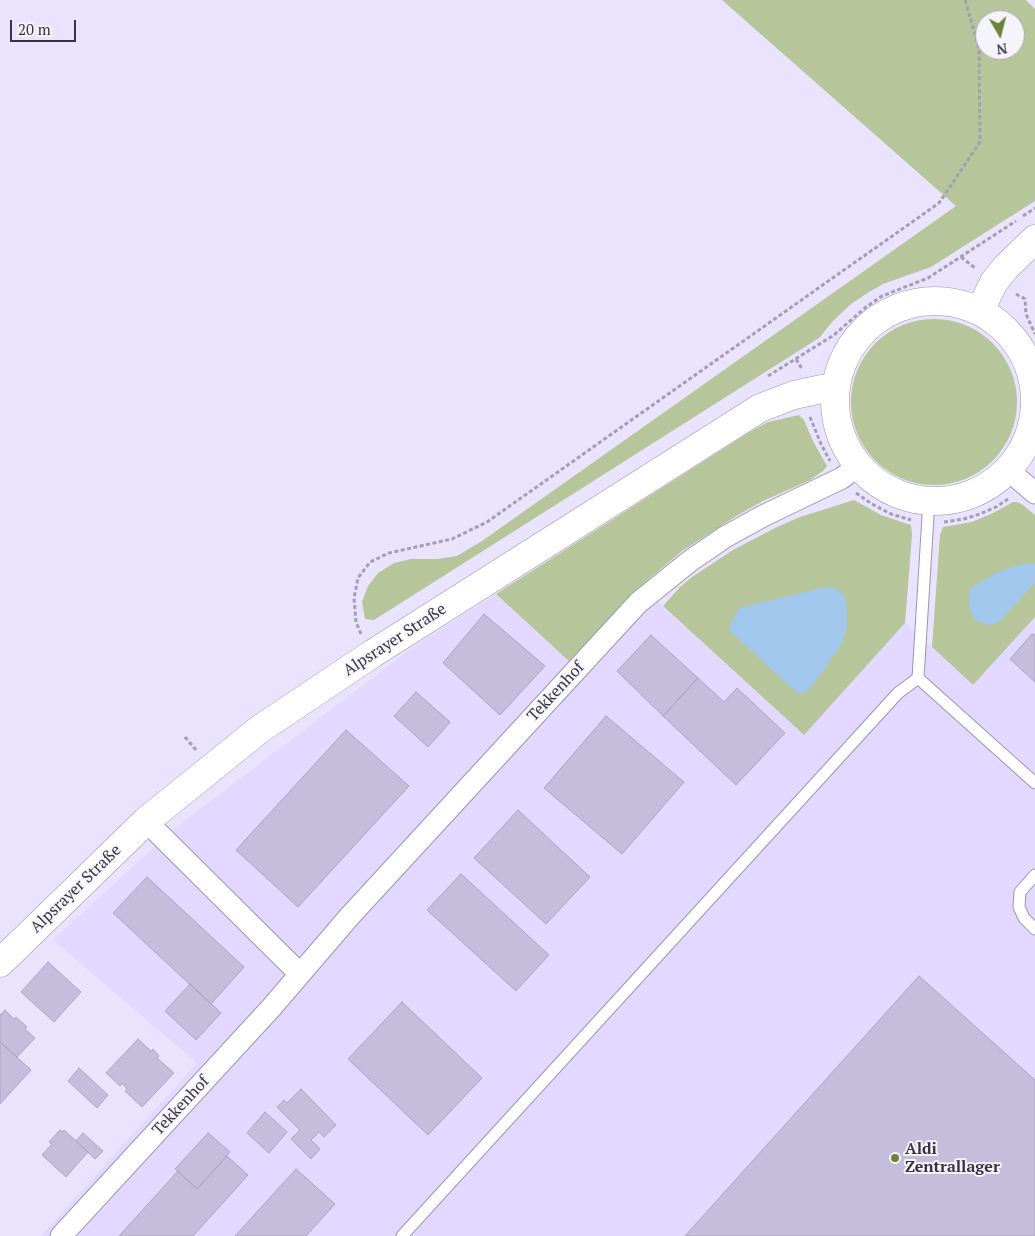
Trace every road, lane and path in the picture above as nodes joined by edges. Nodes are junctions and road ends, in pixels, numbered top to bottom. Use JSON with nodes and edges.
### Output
{"nodes":[{"id":1,"x":965,"y":0,"type":"edge"},
{"id":2,"x":1035,"y":239,"type":"edge"},
{"id":3,"x":980,"y":312,"type":"junction"},
{"id":4,"x":796,"y":359,"type":"dead end"},
{"id":5,"x":1035,"y":388,"type":"edge"},
{"id":6,"x":836,"y":390,"type":"junction"},
{"id":7,"x":807,"y":392,"type":"junction"},
{"id":8,"x":1034,"y":428,"type":"edge"},
{"id":9,"x":850,"y":472,"type":"junction"},
{"id":10,"x":1023,"y":483,"type":"edge"},
{"id":11,"x":928,"y":511,"type":"junction"},
{"id":12,"x":372,"y":654,"type":"junction"},
{"id":13,"x":918,"y":678,"type":"junction"},
{"id":14,"x":1035,"y":783,"type":"edge"},
{"id":15,"x":146,"y":820,"type":"junction"},
{"id":16,"x":1035,"y":875,"type":"edge"},
{"id":17,"x":1035,"y":929,"type":"edge"},
{"id":18,"x":0,"y":963,"type":"edge"},
{"id":19,"x":300,"y":974,"type":"junction"},
{"id":20,"x":61,"y":1236,"type":"edge"},
{"id":21,"x":402,"y":1236,"type":"edge"}],
"edges":[{"from":1,"to":12,"type":"path"},
{"from":2,"to":3,"type":"street"},
{"from":3,"to":5,"type":"street"},
{"from":3,"to":6,"type":"street"},
{"from":4,"to":7,"type":"path"},
{"from":5,"to":8,"type":"street"},
{"from":6,"to":7,"type":"street","name":"Alpsrayer Straße"},
{"from":6,"to":9,"type":"street"},
{"from":7,"to":9,"type":"path"},
{"from":7,"to":12,"type":"street","name":"Alpsrayer Straße"},
{"from":8,"to":10,"type":"street"},
{"from":9,"to":11,"type":"street"},
{"from":9,"to":11,"type":"path"},
{"from":9,"to":19,"type":"street","name":"Tekkenhof"},
{"from":10,"to":11,"type":"street"},
{"from":10,"to":11,"type":"path"},
{"from":11,"to":13,"type":"lane"},
{"from":12,"to":15,"type":"street","name":"Alpsrayer Straße"},
{"from":13,"to":14,"type":"lane"},
{"from":13,"to":21,"type":"lane"},
{"from":15,"to":18,"type":"street","name":"Alpsrayer Straße"},
{"from":15,"to":19,"type":"street"},
{"from":16,"to":17,"type":"lane"},
{"from":19,"to":20,"type":"street","name":"Tekkenhof"}]}
